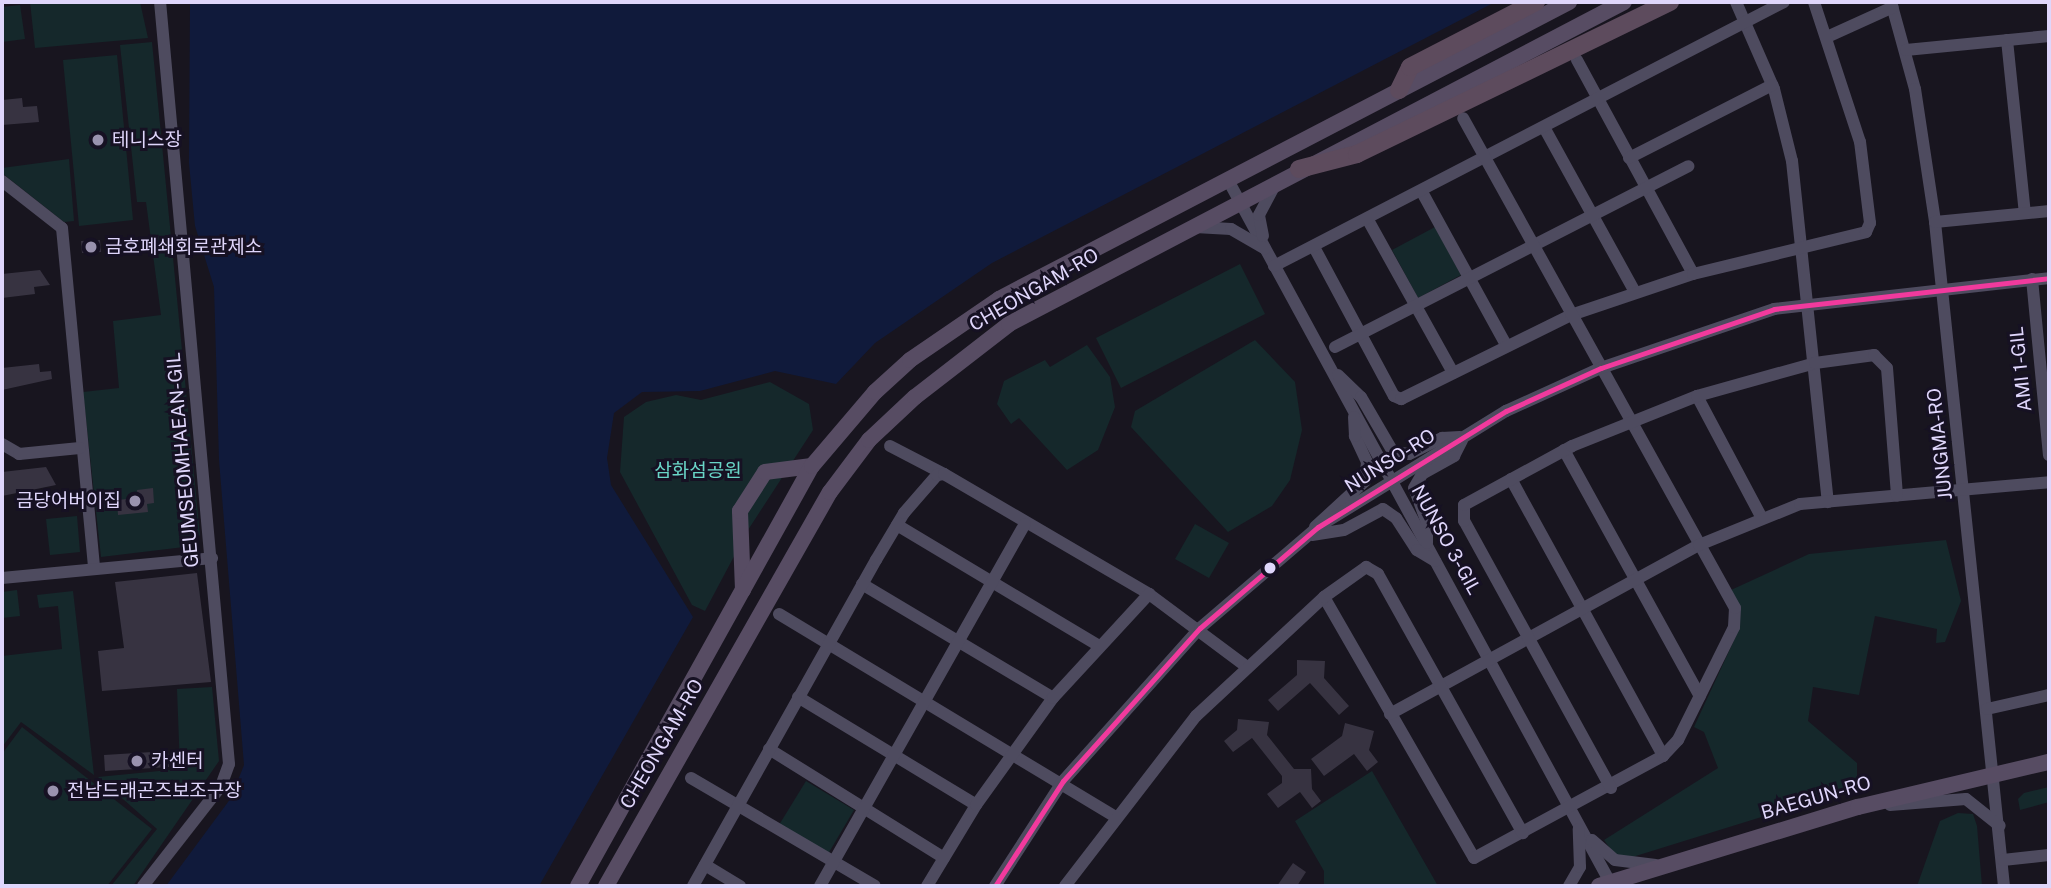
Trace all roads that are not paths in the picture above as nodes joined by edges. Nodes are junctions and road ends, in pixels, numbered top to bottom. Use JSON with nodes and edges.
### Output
{"nodes":[{"id":1,"x":160,"y":2,"type":"edge"},
{"id":2,"x":1536,"y":2,"type":"edge"},
{"id":3,"x":1569,"y":2,"type":"edge"},
{"id":4,"x":1624,"y":2,"type":"edge"},
{"id":5,"x":1670,"y":2,"type":"edge"},
{"id":6,"x":1736,"y":2,"type":"edge"},
{"id":7,"x":1784,"y":2,"type":"edge"},
{"id":8,"x":1814,"y":2,"type":"edge"},
{"id":9,"x":1892,"y":5,"type":"edge"},
{"id":10,"x":1748,"y":23,"type":"junction"},
{"id":11,"x":2049,"y":36,"type":"edge"},
{"id":12,"x":1826,"y":37,"type":"junction"},
{"id":13,"x":2007,"y":40,"type":"junction"},
{"id":14,"x":1906,"y":50,"type":"junction"},
{"id":15,"x":1577,"y":60,"type":"dead end"},
{"id":16,"x":1772,"y":85,"type":"junction"},
{"id":17,"x":1399,"y":90,"type":"junction"},
{"id":18,"x":1598,"y":101,"type":"junction"},
{"id":19,"x":1463,"y":118,"type":"dead end"},
{"id":20,"x":1545,"y":129,"type":"junction"},
{"id":21,"x":1629,"y":158,"type":"junction"},
{"id":22,"x":1484,"y":160,"type":"junction"},
{"id":23,"x":1688,"y":166,"type":"dead end"},
{"id":24,"x":1299,"y":169,"type":"junction"},
{"id":25,"x":1280,"y":179,"type":"junction"},
{"id":26,"x":1228,"y":180,"type":"junction"},
{"id":27,"x":2,"y":181,"type":"edge"},
{"id":28,"x":1646,"y":188,"type":"junction"},
{"id":29,"x":1422,"y":192,"type":"junction"},
{"id":30,"x":1239,"y":201,"type":"junction"},
{"id":31,"x":2049,"y":211,"type":"edge"},
{"id":32,"x":2025,"y":213,"type":"junction"},
{"id":33,"x":1592,"y":215,"type":"junction"},
{"id":34,"x":1368,"y":220,"type":"junction"},
{"id":35,"x":1935,"y":222,"type":"junction"},
{"id":36,"x":1188,"y":228,"type":"junction"},
{"id":37,"x":1803,"y":245,"type":"junction"},
{"id":38,"x":1532,"y":246,"type":"junction"},
{"id":39,"x":1314,"y":247,"type":"junction"},
{"id":40,"x":1265,"y":250,"type":"junction"},
{"id":41,"x":1274,"y":266,"type":"junction"},
{"id":42,"x":1693,"y":274,"type":"junction"},
{"id":43,"x":1469,"y":278,"type":"junction"},
{"id":44,"x":2049,"y":278,"type":"edge"},
{"id":45,"x":2032,"y":279,"type":"junction"},
{"id":46,"x":1942,"y":288,"type":"junction"},
{"id":47,"x":1635,"y":292,"type":"junction"},
{"id":48,"x":1810,"y":303,"type":"junction"},
{"id":49,"x":1416,"y":306,"type":"junction"},
{"id":50,"x":1570,"y":315,"type":"junction"},
{"id":51,"x":1361,"y":334,"type":"junction"},
{"id":52,"x":1506,"y":345,"type":"junction"},
{"id":53,"x":1335,"y":347,"type":"dead end"},
{"id":54,"x":1815,"y":363,"type":"junction"},
{"id":55,"x":1329,"y":367,"type":"junction"},
{"id":56,"x":1601,"y":369,"type":"junction"},
{"id":57,"x":1453,"y":373,"type":"junction"},
{"id":58,"x":1697,"y":396,"type":"junction"},
{"id":59,"x":1354,"y":413,"type":"junction"},
{"id":60,"x":1630,"y":421,"type":"junction"},
{"id":61,"x":1464,"y":437,"type":"junction"},
{"id":62,"x":2,"y":444,"type":"edge"},
{"id":63,"x":890,"y":446,"type":"dead end"},
{"id":64,"x":80,"y":448,"type":"junction"},
{"id":65,"x":1564,"y":450,"type":"junction"},
{"id":66,"x":2049,"y":455,"type":"edge"},
{"id":67,"x":811,"y":466,"type":"junction"},
{"id":68,"x":944,"y":474,"type":"junction"},
{"id":69,"x":1511,"y":479,"type":"junction"},
{"id":70,"x":1392,"y":482,"type":"junction"},
{"id":71,"x":2049,"y":482,"type":"edge"},
{"id":72,"x":1964,"y":491,"type":"junction"},
{"id":73,"x":1897,"y":496,"type":"junction"},
{"id":74,"x":1828,"y":502,"type":"junction"},
{"id":75,"x":1762,"y":518,"type":"junction"},
{"id":76,"x":1025,"y":524,"type":"junction"},
{"id":77,"x":897,"y":525,"type":"junction"},
{"id":78,"x":1308,"y":536,"type":"junction"},
{"id":79,"x":1699,"y":545,"type":"junction"},
{"id":80,"x":1427,"y":546,"type":"junction"},
{"id":81,"x":212,"y":558,"type":"junction"},
{"id":82,"x":1435,"y":561,"type":"junction"},
{"id":83,"x":94,"y":569,"type":"junction"},
{"id":84,"x":2,"y":578,"type":"edge"},
{"id":85,"x":1638,"y":578,"type":"junction"},
{"id":86,"x":992,"y":582,"type":"junction"},
{"id":87,"x":862,"y":584,"type":"junction"},
{"id":88,"x":743,"y":590,"type":"junction"},
{"id":89,"x":1149,"y":594,"type":"junction"},
{"id":90,"x":1324,"y":597,"type":"junction"},
{"id":91,"x":1583,"y":608,"type":"junction"},
{"id":92,"x":779,"y":614,"type":"dead end"},
{"id":93,"x":1200,"y":628,"type":"junction"},
{"id":94,"x":1531,"y":638,"type":"junction"},
{"id":95,"x":958,"y":642,"type":"junction"},
{"id":96,"x":829,"y":643,"type":"junction"},
{"id":97,"x":1100,"y":646,"type":"junction"},
{"id":98,"x":1489,"y":661,"type":"junction"},
{"id":99,"x":1247,"y":667,"type":"junction"},
{"id":100,"x":1443,"y":687,"type":"junction"},
{"id":101,"x":2049,"y":695,"type":"edge"},
{"id":102,"x":1700,"y":696,"type":"junction"},
{"id":103,"x":798,"y":697,"type":"junction"},
{"id":104,"x":1053,"y":698,"type":"junction"},
{"id":105,"x":926,"y":700,"type":"junction"},
{"id":106,"x":1987,"y":709,"type":"junction"},
{"id":107,"x":1390,"y":713,"type":"junction"},
{"id":108,"x":769,"y":749,"type":"junction"},
{"id":109,"x":1013,"y":752,"type":"junction"},
{"id":110,"x":894,"y":755,"type":"junction"},
{"id":111,"x":1663,"y":756,"type":"junction"},
{"id":112,"x":2049,"y":762,"type":"edge"},
{"id":113,"x":1994,"y":776,"type":"junction"},
{"id":114,"x":691,"y":778,"type":"dead end"},
{"id":115,"x":1063,"y":781,"type":"junction"},
{"id":116,"x":1611,"y":788,"type":"junction"},
{"id":117,"x":975,"y":805,"type":"junction"},
{"id":118,"x":738,"y":806,"type":"junction"},
{"id":119,"x":1858,"y":807,"type":"junction"},
{"id":120,"x":864,"y":808,"type":"junction"},
{"id":121,"x":1570,"y":809,"type":"junction"},
{"id":122,"x":1114,"y":816,"type":"junction"},
{"id":123,"x":2000,"y":826,"type":"junction"},
{"id":124,"x":1581,"y":828,"type":"junction"},
{"id":125,"x":1524,"y":834,"type":"junction"},
{"id":126,"x":2049,"y":855,"type":"edge"},
{"id":127,"x":944,"y":858,"type":"junction"},
{"id":128,"x":2003,"y":860,"type":"junction"},
{"id":129,"x":834,"y":862,"type":"junction"},
{"id":130,"x":705,"y":865,"type":"junction"},
{"id":131,"x":1660,"y":865,"type":"junction"},
{"id":132,"x":1604,"y":884,"type":"edge"},
{"id":133,"x":143,"y":886,"type":"edge"},
{"id":134,"x":578,"y":886,"type":"edge"},
{"id":135,"x":606,"y":886,"type":"edge"},
{"id":136,"x":693,"y":886,"type":"edge"},
{"id":137,"x":740,"y":886,"type":"edge"},
{"id":138,"x":820,"y":886,"type":"edge"},
{"id":139,"x":875,"y":886,"type":"edge"},
{"id":140,"x":927,"y":886,"type":"edge"},
{"id":141,"x":995,"y":886,"type":"edge"},
{"id":142,"x":1065,"y":886,"type":"edge"},
{"id":143,"x":1569,"y":886,"type":"edge"},
{"id":144,"x":2004,"y":886,"type":"edge"}],
"edges":[{"from":1,"to":81,"type":"street","name":"GEUMSEOMHAEAN-GIL"},
{"from":2,"to":17,"type":"highway"},
{"from":3,"to":17,"type":"main road","name":"CHEONGAM-RO"},
{"from":4,"to":24,"type":"main road","name":"CHEONGAM-RO"},
{"from":5,"to":24,"type":"highway"},
{"from":6,"to":10,"type":"street"},
{"from":7,"to":10,"type":"street"},
{"from":8,"to":12,"type":"street"},
{"from":9,"to":12,"type":"street"},
{"from":9,"to":14,"type":"street","name":"JUNGMA-RO"},
{"from":10,"to":16,"type":"street"},
{"from":10,"to":18,"type":"street"},
{"from":11,"to":13,"type":"street"},
{"from":12,"to":37,"type":"street"},
{"from":13,"to":14,"type":"street"},
{"from":13,"to":32,"type":"street"},
{"from":14,"to":35,"type":"street","name":"JUNGMA-RO"},
{"from":15,"to":18,"type":"street"},
{"from":16,"to":21,"type":"street"},
{"from":16,"to":37,"type":"street"},
{"from":17,"to":26,"type":"main road","name":"CHEONGAM-RO"},
{"from":18,"to":20,"type":"street"},
{"from":18,"to":21,"type":"street"},
{"from":19,"to":22,"type":"street"},
{"from":20,"to":22,"type":"street"},
{"from":20,"to":33,"type":"street"},
{"from":21,"to":28,"type":"street"},
{"from":22,"to":29,"type":"street"},
{"from":22,"to":38,"type":"street"},
{"from":23,"to":28,"type":"street"},
{"from":24,"to":25,"type":"main road","name":"CHEONGAM-RO"},
{"from":25,"to":30,"type":"main road","name":"CHEONGAM-RO"},
{"from":25,"to":40,"type":"street"},
{"from":26,"to":30,"type":"street","name":"NUNSO 3-GIL"},
{"from":26,"to":67,"type":"main road","name":"CHEONGAM-RO"},
{"from":27,"to":64,"type":"street"},
{"from":28,"to":33,"type":"street"},
{"from":28,"to":42,"type":"street"},
{"from":29,"to":34,"type":"street"},
{"from":29,"to":43,"type":"street"},
{"from":30,"to":36,"type":"main road","name":"CHEONGAM-RO"},
{"from":30,"to":40,"type":"street","name":"NUNSO 3-GIL"},
{"from":31,"to":32,"type":"street"},
{"from":32,"to":35,"type":"street"},
{"from":33,"to":38,"type":"street"},
{"from":33,"to":47,"type":"street"},
{"from":34,"to":39,"type":"street"},
{"from":34,"to":49,"type":"street"},
{"from":35,"to":46,"type":"street","name":"JUNGMA-RO"},
{"from":36,"to":40,"type":"street"},
{"from":36,"to":135,"type":"main road","name":"CHEONGAM-RO"},
{"from":37,"to":42,"type":"street"},
{"from":37,"to":48,"type":"street"},
{"from":38,"to":43,"type":"street"},
{"from":38,"to":50,"type":"street"},
{"from":39,"to":41,"type":"street"},
{"from":39,"to":51,"type":"street"},
{"from":40,"to":41,"type":"street","name":"NUNSO 3-GIL"},
{"from":41,"to":55,"type":"street","name":"NUNSO 3-GIL"},
{"from":42,"to":47,"type":"street"},
{"from":43,"to":49,"type":"street"},
{"from":43,"to":52,"type":"street"},
{"from":44,"to":45,"type":"street","name":"NUNSO-RO"},
{"from":45,"to":46,"type":"street","name":"NUNSO-RO"},
{"from":45,"to":66,"type":"street","name":"AMI 1-GIL"},
{"from":46,"to":48,"type":"street","name":"NUNSO-RO"},
{"from":46,"to":72,"type":"street","name":"JUNGMA-RO"},
{"from":47,"to":50,"type":"street"},
{"from":48,"to":54,"type":"street"},
{"from":48,"to":56,"type":"street","name":"NUNSO-RO"},
{"from":49,"to":51,"type":"street"},
{"from":49,"to":57,"type":"street"},
{"from":50,"to":52,"type":"street"},
{"from":50,"to":56,"type":"street"},
{"from":51,"to":53,"type":"street"},
{"from":51,"to":57,"type":"street"},
{"from":52,"to":57,"type":"street"},
{"from":54,"to":58,"type":"street"},
{"from":54,"to":73,"type":"street"},
{"from":54,"to":74,"type":"street"},
{"from":55,"to":59,"type":"street","name":"NUNSO 3-GIL"},
{"from":55,"to":61,"type":"street"},
{"from":56,"to":60,"type":"street"},
{"from":56,"to":61,"type":"street","name":"NUNSO-RO"},
{"from":58,"to":60,"type":"street"},
{"from":58,"to":75,"type":"street"},
{"from":59,"to":70,"type":"street","name":"NUNSO 3-GIL"},
{"from":59,"to":78,"type":"street"},
{"from":60,"to":65,"type":"street"},
{"from":60,"to":79,"type":"street"},
{"from":61,"to":70,"type":"street","name":"NUNSO-RO"},
{"from":61,"to":80,"type":"street"},
{"from":62,"to":64,"type":"street"},
{"from":63,"to":68,"type":"street"},
{"from":64,"to":83,"type":"street"},
{"from":65,"to":69,"type":"street"},
{"from":65,"to":85,"type":"street"},
{"from":67,"to":88,"type":"main road","name":"CHEONGAM-RO"},
{"from":67,"to":88,"type":"main road"},
{"from":68,"to":76,"type":"street"},
{"from":68,"to":77,"type":"street"},
{"from":69,"to":91,"type":"street"},
{"from":69,"to":94,"type":"street"},
{"from":70,"to":78,"type":"street","name":"NUNSO-RO"},
{"from":70,"to":80,"type":"street","name":"NUNSO 3-GIL"},
{"from":71,"to":72,"type":"street"},
{"from":72,"to":73,"type":"street"},
{"from":72,"to":106,"type":"street","name":"JUNGMA-RO"},
{"from":73,"to":74,"type":"street"},
{"from":74,"to":75,"type":"street"},
{"from":75,"to":79,"type":"street"},
{"from":76,"to":86,"type":"street"},
{"from":76,"to":89,"type":"street"},
{"from":77,"to":86,"type":"street"},
{"from":77,"to":87,"type":"street"},
{"from":78,"to":82,"type":"street"},
{"from":78,"to":93,"type":"street","name":"NUNSO-RO"},
{"from":79,"to":85,"type":"street"},
{"from":79,"to":102,"type":"street"},
{"from":80,"to":82,"type":"street","name":"NUNSO 3-GIL"},
{"from":81,"to":83,"type":"street"},
{"from":81,"to":133,"type":"street","name":"GEUMSEOMHAEAN-GIL"},
{"from":82,"to":98,"type":"street","name":"NUNSO 3-GIL"},
{"from":83,"to":84,"type":"street"},
{"from":85,"to":91,"type":"street"},
{"from":85,"to":102,"type":"street"},
{"from":86,"to":95,"type":"street"},
{"from":86,"to":97,"type":"street"},
{"from":87,"to":95,"type":"street"},
{"from":87,"to":96,"type":"street"},
{"from":88,"to":134,"type":"main road","name":"CHEONGAM-RO"},
{"from":89,"to":93,"type":"street"},
{"from":89,"to":97,"type":"street"},
{"from":90,"to":99,"type":"street"},
{"from":90,"to":100,"type":"street"},
{"from":90,"to":107,"type":"street"},
{"from":91,"to":94,"type":"street"},
{"from":91,"to":111,"type":"street"},
{"from":92,"to":96,"type":"street"},
{"from":93,"to":99,"type":"street"},
{"from":93,"to":115,"type":"street","name":"NUNSO-RO"},
{"from":94,"to":98,"type":"street"},
{"from":94,"to":116,"type":"street"},
{"from":95,"to":104,"type":"street"},
{"from":95,"to":105,"type":"street"},
{"from":96,"to":103,"type":"street"},
{"from":96,"to":105,"type":"street"},
{"from":97,"to":104,"type":"street"},
{"from":98,"to":100,"type":"street"},
{"from":98,"to":121,"type":"street","name":"NUNSO 3-GIL"},
{"from":99,"to":122,"type":"street"},
{"from":100,"to":107,"type":"street"},
{"from":100,"to":125,"type":"street"},
{"from":101,"to":106,"type":"street"},
{"from":102,"to":111,"type":"street"},
{"from":103,"to":108,"type":"street"},
{"from":103,"to":110,"type":"street"},
{"from":104,"to":109,"type":"street"},
{"from":105,"to":109,"type":"street"},
{"from":105,"to":110,"type":"street"},
{"from":106,"to":113,"type":"street","name":"JUNGMA-RO"},
{"from":107,"to":125,"type":"street"},
{"from":108,"to":118,"type":"street"},
{"from":108,"to":120,"type":"street"},
{"from":109,"to":115,"type":"street"},
{"from":109,"to":117,"type":"street"},
{"from":110,"to":117,"type":"street"},
{"from":110,"to":120,"type":"street"},
{"from":111,"to":116,"type":"street"},
{"from":112,"to":113,"type":"main road","name":"BAEGUN-RO"},
{"from":113,"to":119,"type":"main road","name":"BAEGUN-RO"},
{"from":113,"to":123,"type":"street","name":"JUNGMA-RO"},
{"from":114,"to":118,"type":"street"},
{"from":115,"to":122,"type":"street"},
{"from":115,"to":141,"type":"street","name":"NUNSO-RO"},
{"from":116,"to":121,"type":"street"},
{"from":117,"to":127,"type":"street"},
{"from":118,"to":129,"type":"street"},
{"from":118,"to":130,"type":"street"},
{"from":119,"to":123,"type":"street"},
{"from":119,"to":131,"type":"main road","name":"BAEGUN-RO"},
{"from":120,"to":127,"type":"street"},
{"from":120,"to":129,"type":"street"},
{"from":121,"to":124,"type":"street","name":"NUNSO 3-GIL"},
{"from":121,"to":125,"type":"street"},
{"from":122,"to":142,"type":"street"},
{"from":123,"to":128,"type":"street","name":"JUNGMA-RO"},
{"from":124,"to":131,"type":"street"},
{"from":124,"to":132,"type":"street","name":"NUNSO 3-GIL"},
{"from":124,"to":143,"type":"street"},
{"from":126,"to":128,"type":"street"},
{"from":127,"to":140,"type":"street"},
{"from":128,"to":144,"type":"street","name":"JUNGMA-RO"},
{"from":129,"to":138,"type":"street"},
{"from":129,"to":139,"type":"street"},
{"from":130,"to":136,"type":"street"},
{"from":130,"to":137,"type":"street"},
{"from":131,"to":132,"type":"main road","name":"BAEGUN-RO"}]}
